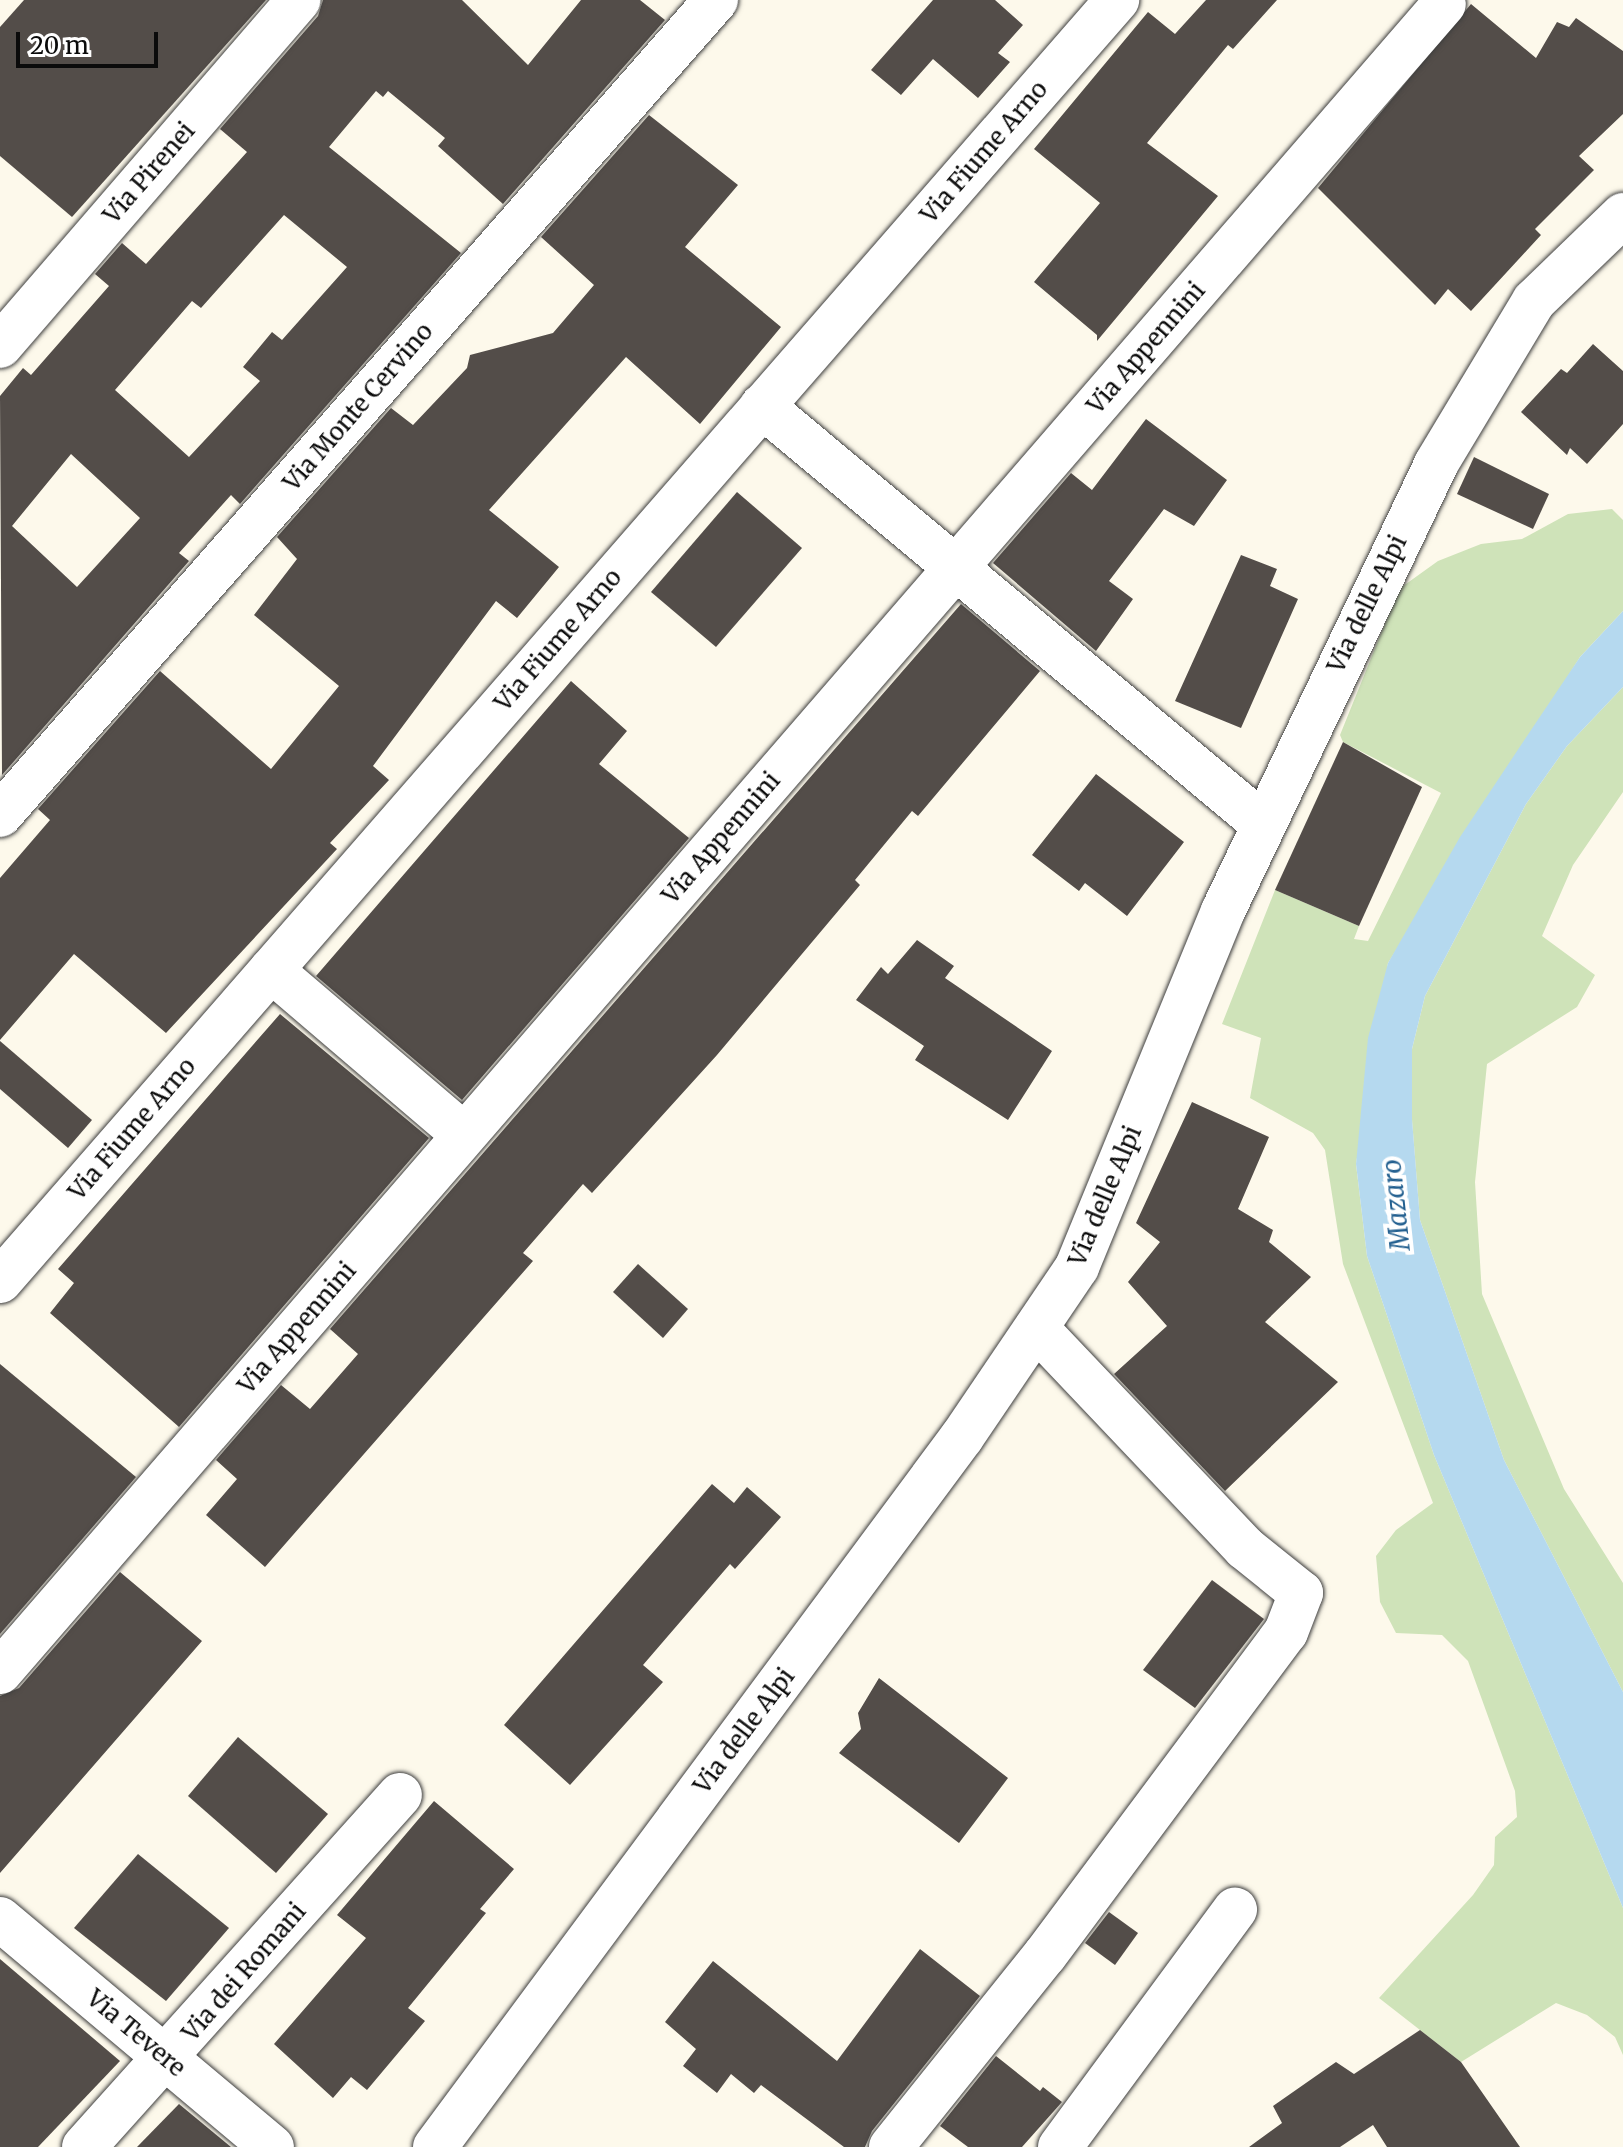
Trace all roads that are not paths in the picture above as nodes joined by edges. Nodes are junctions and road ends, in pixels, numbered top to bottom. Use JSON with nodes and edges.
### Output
{"nodes":[{"id":1,"x":299,"y":0,"type":"edge"},
{"id":2,"x":716,"y":0,"type":"edge"},
{"id":3,"x":1117,"y":0,"type":"edge"},
{"id":4,"x":1444,"y":4,"type":"dead end"},
{"id":5,"x":1623,"y":215,"type":"edge"},
{"id":6,"x":0,"y":346,"type":"edge"},
{"id":7,"x":762,"y":406,"type":"junction"},
{"id":8,"x":956,"y":567,"type":"junction"},
{"id":9,"x":0,"y":815,"type":"edge"},
{"id":10,"x":1263,"y":824,"type":"junction"},
{"id":11,"x":271,"y":970,"type":"junction"},
{"id":12,"x":464,"y":1135,"type":"junction"},
{"id":13,"x":0,"y":1281,"type":"edge"},
{"id":14,"x":1036,"y":1328,"type":"junction"},
{"id":15,"x":0,"y":1672,"type":"edge"},
{"id":16,"x":400,"y":1795,"type":"dead end"},
{"id":17,"x":1235,"y":1910,"type":"dead end"},
{"id":18,"x":0,"y":1919,"type":"edge"},
{"id":19,"x":167,"y":2059,"type":"junction"},
{"id":20,"x":84,"y":2147,"type":"edge"},
{"id":21,"x":272,"y":2147,"type":"edge"},
{"id":22,"x":435,"y":2147,"type":"edge"},
{"id":23,"x":891,"y":2147,"type":"edge"},
{"id":24,"x":1060,"y":2147,"type":"edge"}],
"edges":[{"from":1,"to":6,"type":"street","name":"Via Pirenei"},
{"from":2,"to":9,"type":"street","name":"Via Monte Cervino"},
{"from":3,"to":7,"type":"street","name":"Via Fiume Arno"},
{"from":4,"to":8,"type":"street","name":"Via Appennini"},
{"from":5,"to":10,"type":"street","name":"Via delle Alpi"},
{"from":7,"to":8,"type":"street"},
{"from":7,"to":11,"type":"street","name":"Via Fiume Arno"},
{"from":8,"to":10,"type":"street"},
{"from":8,"to":12,"type":"street","name":"Via Appennini"},
{"from":10,"to":14,"type":"street","name":"Via delle Alpi"},
{"from":11,"to":12,"type":"street"},
{"from":11,"to":13,"type":"street","name":"Via Fiume Arno"},
{"from":12,"to":15,"type":"street","name":"Via Appennini"},
{"from":14,"to":22,"type":"street","name":"Via delle Alpi"},
{"from":14,"to":23,"type":"street"},
{"from":16,"to":19,"type":"street","name":"Via dei Romani"},
{"from":17,"to":24,"type":"street"},
{"from":18,"to":19,"type":"street","name":"Via Tevere"},
{"from":19,"to":20,"type":"street","name":"Via dei Romani"},
{"from":19,"to":21,"type":"street","name":"Via Tevere"}]}
